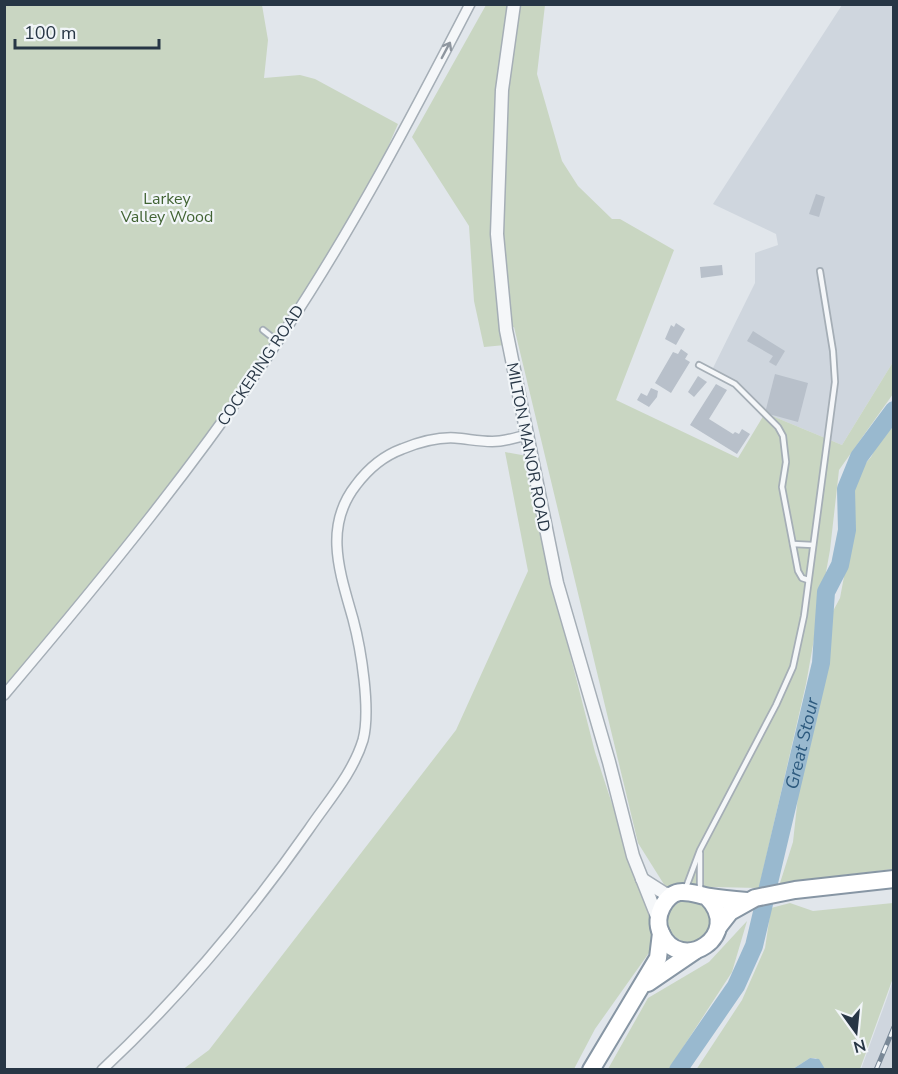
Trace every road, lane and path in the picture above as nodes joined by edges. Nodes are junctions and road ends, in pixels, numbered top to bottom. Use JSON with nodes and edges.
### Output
{"nodes":[{"id":1,"x":470,"y":4,"type":"edge"},
{"id":2,"x":514,"y":4,"type":"edge"},
{"id":3,"x":820,"y":271,"type":"dead end"},
{"id":4,"x":263,"y":330,"type":"dead end"},
{"id":5,"x":277,"y":341,"type":"junction"},
{"id":6,"x":699,"y":365,"type":"dead end"},
{"id":7,"x":527,"y":435,"type":"junction"},
{"id":8,"x":793,"y":544,"type":"junction"},
{"id":9,"x":813,"y":546,"type":"junction"},
{"id":10,"x":808,"y":580,"type":"junction"},
{"id":11,"x":4,"y":695,"type":"edge"},
{"id":12,"x":700,"y":850,"type":"junction"},
{"id":13,"x":641,"y":878,"type":"junction"},
{"id":14,"x":894,"y":879,"type":"edge"},
{"id":15,"x":691,"y":894,"type":"junction"},
{"id":16,"x":751,"y":900,"type":"junction"},
{"id":17,"x":659,"y":926,"type":"junction"},
{"id":18,"x":718,"y":926,"type":"junction"},
{"id":19,"x":695,"y":951,"type":"junction"},
{"id":20,"x":639,"y":992,"type":"junction"},
{"id":21,"x":102,"y":1070,"type":"edge"},
{"id":22,"x":591,"y":1070,"type":"edge"}],
"edges":[{"from":5,"to":1,"type":"street","name":"COCKERING ROAD","one_way":true},
{"from":2,"to":7,"type":"street","name":"MILTON MANOR ROAD"},
{"from":3,"to":9,"type":"lane"},
{"from":4,"to":5,"type":"lane"},
{"from":5,"to":11,"type":"street","name":"COCKERING ROAD"},
{"from":6,"to":8,"type":"lane"},
{"from":7,"to":13,"type":"street","name":"MILTON MANOR ROAD"},
{"from":7,"to":21,"type":"street"},
{"from":8,"to":9,"type":"lane"},
{"from":8,"to":10,"type":"lane"},
{"from":9,"to":10,"type":"lane"},
{"from":10,"to":12,"type":"lane"},
{"from":12,"to":15,"type":"lane"},
{"from":12,"to":15,"type":"lane"},
{"from":13,"to":15,"type":"street"},
{"from":13,"to":17,"type":"street","name":"MILTON MANOR ROAD"},
{"from":14,"to":16,"type":"highway"},
{"from":15,"to":16,"type":"highway"},
{"from":15,"to":17,"type":"highway"},
{"from":15,"to":18,"type":"highway"},
{"from":16,"to":18,"type":"highway"},
{"from":17,"to":19,"type":"highway"},
{"from":17,"to":20,"type":"highway"},
{"from":18,"to":19,"type":"highway"},
{"from":19,"to":20,"type":"highway"},
{"from":20,"to":22,"type":"highway"}]}
